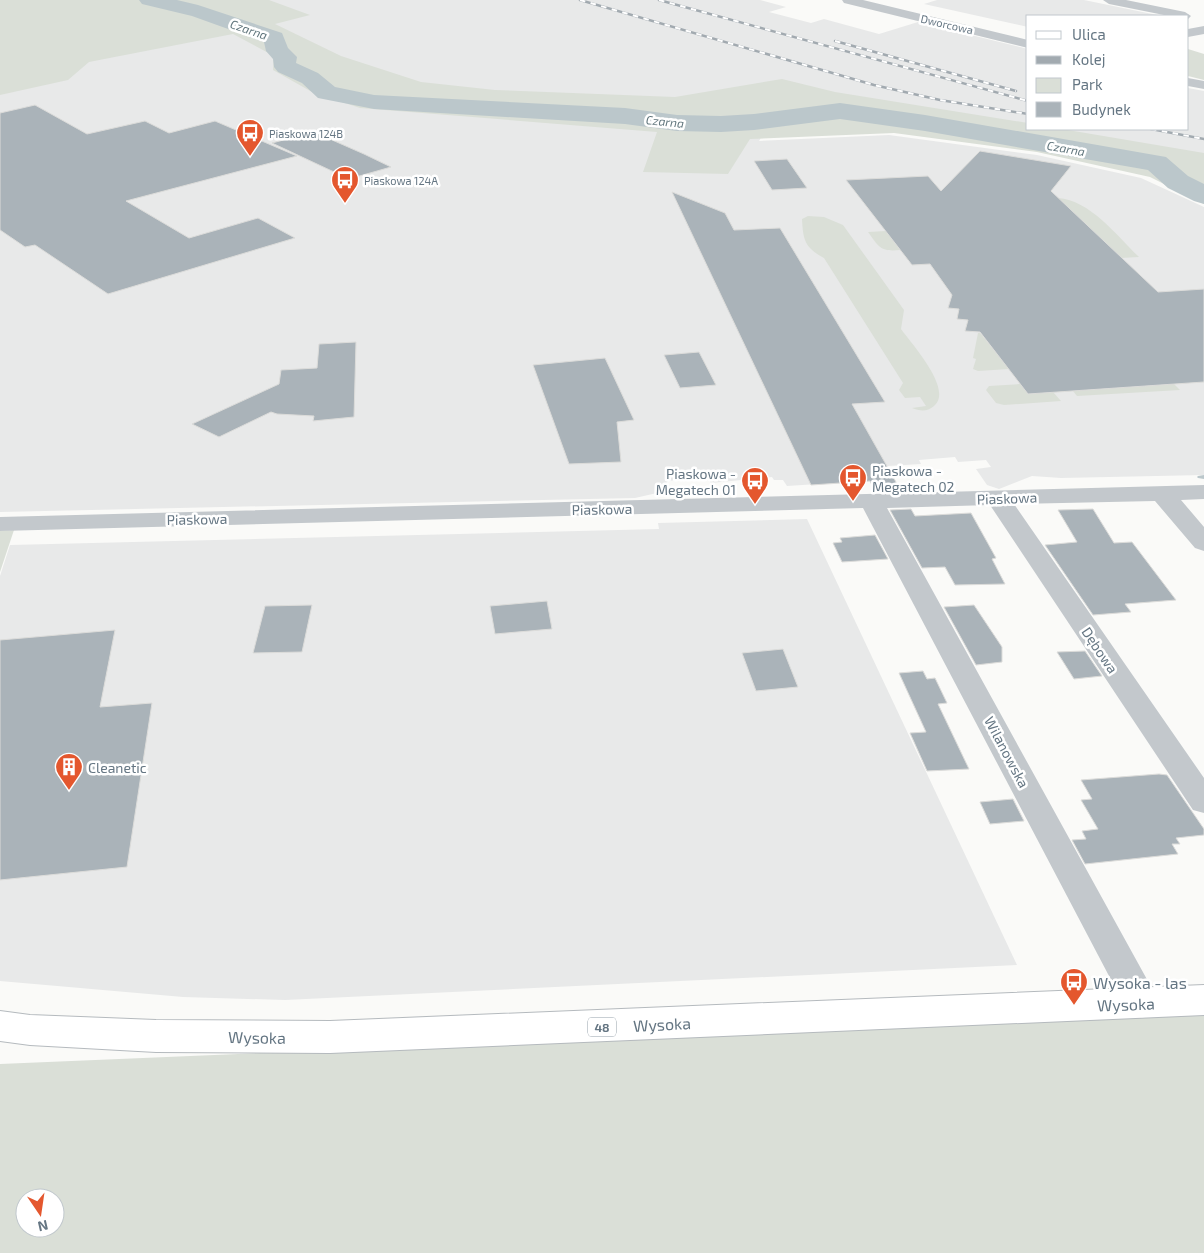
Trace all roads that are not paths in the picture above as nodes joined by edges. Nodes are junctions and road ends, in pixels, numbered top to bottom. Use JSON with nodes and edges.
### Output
{"nodes":[{"id":1,"x":848,"y":0,"type":"edge"},
{"id":2,"x":1109,"y":0,"type":"edge"},
{"id":3,"x":861,"y":2,"type":"edge"},
{"id":4,"x":1177,"y":15,"type":"edge"},
{"id":5,"x":1189,"y":18,"type":"edge"},
{"id":6,"x":1204,"y":20,"type":"edge"},
{"id":7,"x":1204,"y":30,"type":"edge"},
{"id":8,"x":1189,"y":33,"type":"edge"},
{"id":9,"x":1026,"y":43,"type":"edge"},
{"id":10,"x":1189,"y":82,"type":"edge"},
{"id":11,"x":1204,"y":85,"type":"edge"},
{"id":12,"x":1204,"y":492,"type":"edge"},
{"id":13,"x":1162,"y":493,"type":"junction"},
{"id":14,"x":997,"y":498,"type":"junction"},
{"id":15,"x":872,"y":502,"type":"junction"},
{"id":16,"x":0,"y":524,"type":"edge"},
{"id":17,"x":1204,"y":542,"type":"edge"},
{"id":18,"x":1204,"y":802,"type":"edge"},
{"id":19,"x":1204,"y":1000,"type":"edge"},
{"id":20,"x":1142,"y":1003,"type":"junction"},
{"id":21,"x":0,"y":1026,"type":"edge"}],
"edges":[{"from":1,"to":3,"type":"street","name":"Dworcowa"},
{"from":2,"to":4,"type":"street"},
{"from":3,"to":9,"type":"street","name":"Dworcowa"},
{"from":5,"to":6,"type":"street"},
{"from":7,"to":8,"type":"street"},
{"from":10,"to":11,"type":"street"},
{"from":12,"to":13,"type":"street","name":"Piaskowa"},
{"from":13,"to":14,"type":"street","name":"Piaskowa"},
{"from":13,"to":17,"type":"street"},
{"from":14,"to":15,"type":"street","name":"Piaskowa"},
{"from":14,"to":18,"type":"street","name":"Dębowa"},
{"from":15,"to":16,"type":"street","name":"Piaskowa"},
{"from":15,"to":20,"type":"street","name":"Wilanowska"},
{"from":19,"to":20,"type":"main road","name":"Wysoka","number":"48"},
{"from":20,"to":21,"type":"main road","name":"Wysoka","number":"48"}]}
